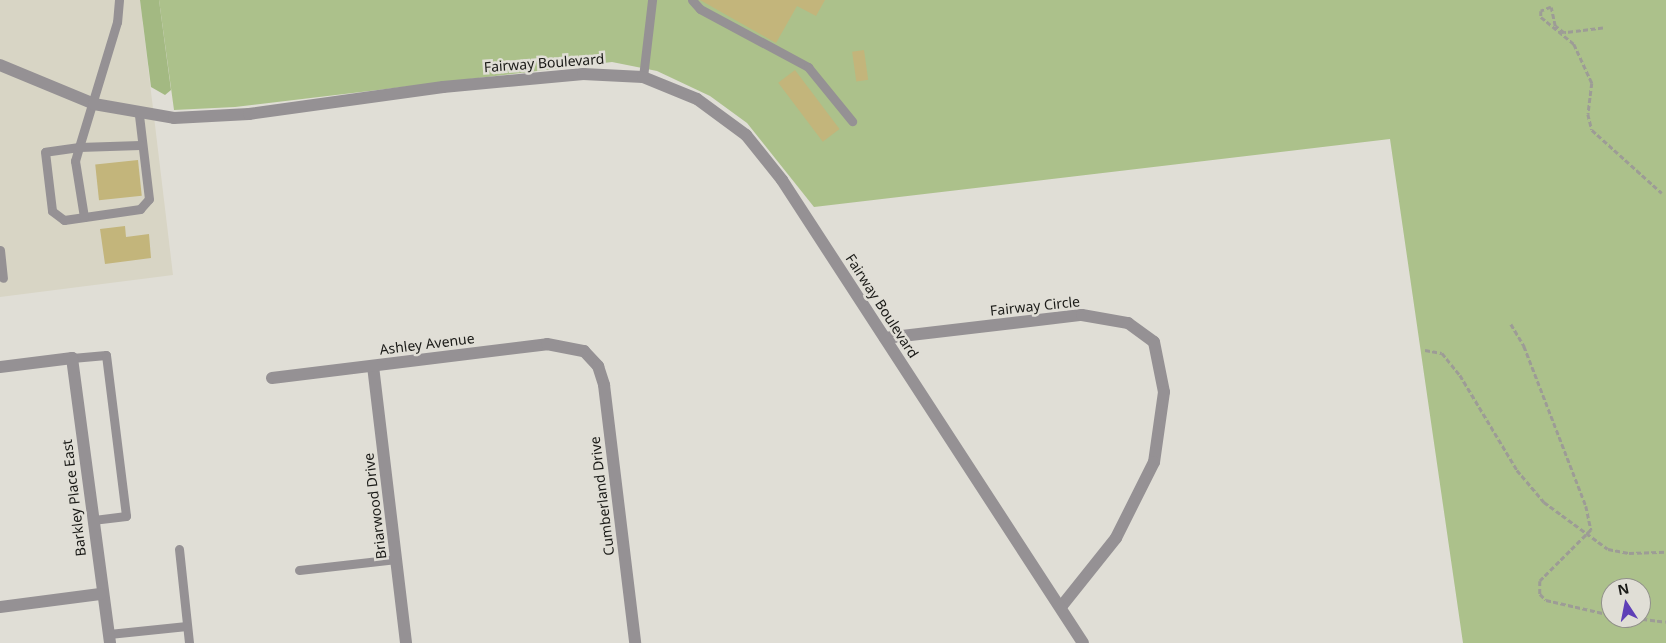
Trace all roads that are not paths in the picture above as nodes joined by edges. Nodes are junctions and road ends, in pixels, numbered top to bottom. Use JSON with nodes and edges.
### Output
{"nodes":[{"id":1,"x":119,"y":0,"type":"edge"},
{"id":2,"x":652,"y":0,"type":"edge"},
{"id":3,"x":692,"y":0,"type":"edge"},
{"id":4,"x":0,"y":65,"type":"edge"},
{"id":5,"x":642,"y":77,"type":"junction"},
{"id":6,"x":94,"y":104,"type":"junction"},
{"id":7,"x":139,"y":115,"type":"junction"},
{"id":8,"x":852,"y":121,"type":"dead end"},
{"id":9,"x":140,"y":145,"type":"junction"},
{"id":10,"x":79,"y":147,"type":"junction"},
{"id":11,"x":84,"y":217,"type":"junction"},
{"id":12,"x":0,"y":250,"type":"edge"},
{"id":13,"x":3,"y":278,"type":"dead end"},
{"id":14,"x":885,"y":338,"type":"junction"},
{"id":15,"x":584,"y":352,"type":"joint"},
{"id":16,"x":72,"y":358,"type":"junction"},
{"id":17,"x":373,"y":366,"type":"junction"},
{"id":18,"x":0,"y":367,"type":"edge"},
{"id":19,"x":272,"y":378,"type":"dead end"},
{"id":20,"x":92,"y":520,"type":"junction"},
{"id":21,"x":179,"y":549,"type":"dead end"},
{"id":22,"x":396,"y":559,"type":"junction"},
{"id":23,"x":299,"y":570,"type":"dead end"},
{"id":24,"x":100,"y":594,"type":"junction"},
{"id":25,"x":0,"y":607,"type":"edge"},
{"id":26,"x":1061,"y":608,"type":"junction"},
{"id":27,"x":187,"y":626,"type":"junction"},
{"id":28,"x":109,"y":639,"type":"edge"},
{"id":29,"x":189,"y":643,"type":"edge"},
{"id":30,"x":406,"y":643,"type":"edge"},
{"id":31,"x":635,"y":643,"type":"edge"},
{"id":32,"x":1082,"y":643,"type":"edge"}],
"edges":[{"from":1,"to":6,"type":"lane"},
{"from":2,"to":5,"type":"lane"},
{"from":3,"to":8,"type":"lane"},
{"from":4,"to":6,"type":"street","name":"Fairway Boulevard"},
{"from":5,"to":7,"type":"street","name":"Fairway Boulevard"},
{"from":5,"to":14,"type":"street","name":"Fairway Boulevard"},
{"from":6,"to":7,"type":"street","name":"Fairway Boulevard"},
{"from":6,"to":10,"type":"lane"},
{"from":7,"to":9,"type":"lane"},
{"from":9,"to":10,"type":"lane"},
{"from":9,"to":11,"type":"lane"},
{"from":10,"to":11,"type":"lane"},
{"from":10,"to":11,"type":"lane"},
{"from":12,"to":13,"type":"lane"},
{"from":14,"to":26,"type":"street","name":"Fairway Boulevard"},
{"from":14,"to":26,"type":"street","name":"Fairway Circle"},
{"from":15,"to":17,"type":"street","name":"Ashley Avenue"},
{"from":15,"to":31,"type":"street","name":"Cumberland Drive"},
{"from":16,"to":18,"type":"street"},
{"from":16,"to":20,"type":"street","name":"Barkley Place East"},
{"from":16,"to":20,"type":"lane"},
{"from":17,"to":19,"type":"street","name":"Ashley Avenue"},
{"from":17,"to":22,"type":"street","name":"Briarwood Drive"},
{"from":20,"to":24,"type":"street","name":"Barkley Place East"},
{"from":21,"to":27,"type":"lane"},
{"from":22,"to":23,"type":"lane"},
{"from":22,"to":30,"type":"street","name":"Briarwood Drive"},
{"from":24,"to":25,"type":"street"},
{"from":24,"to":28,"type":"street","name":"Barkley Place East"},
{"from":26,"to":32,"type":"street","name":"Fairway Boulevard"},
{"from":27,"to":28,"type":"lane","name":"Barkley Place East"},
{"from":27,"to":29,"type":"lane"}]}
